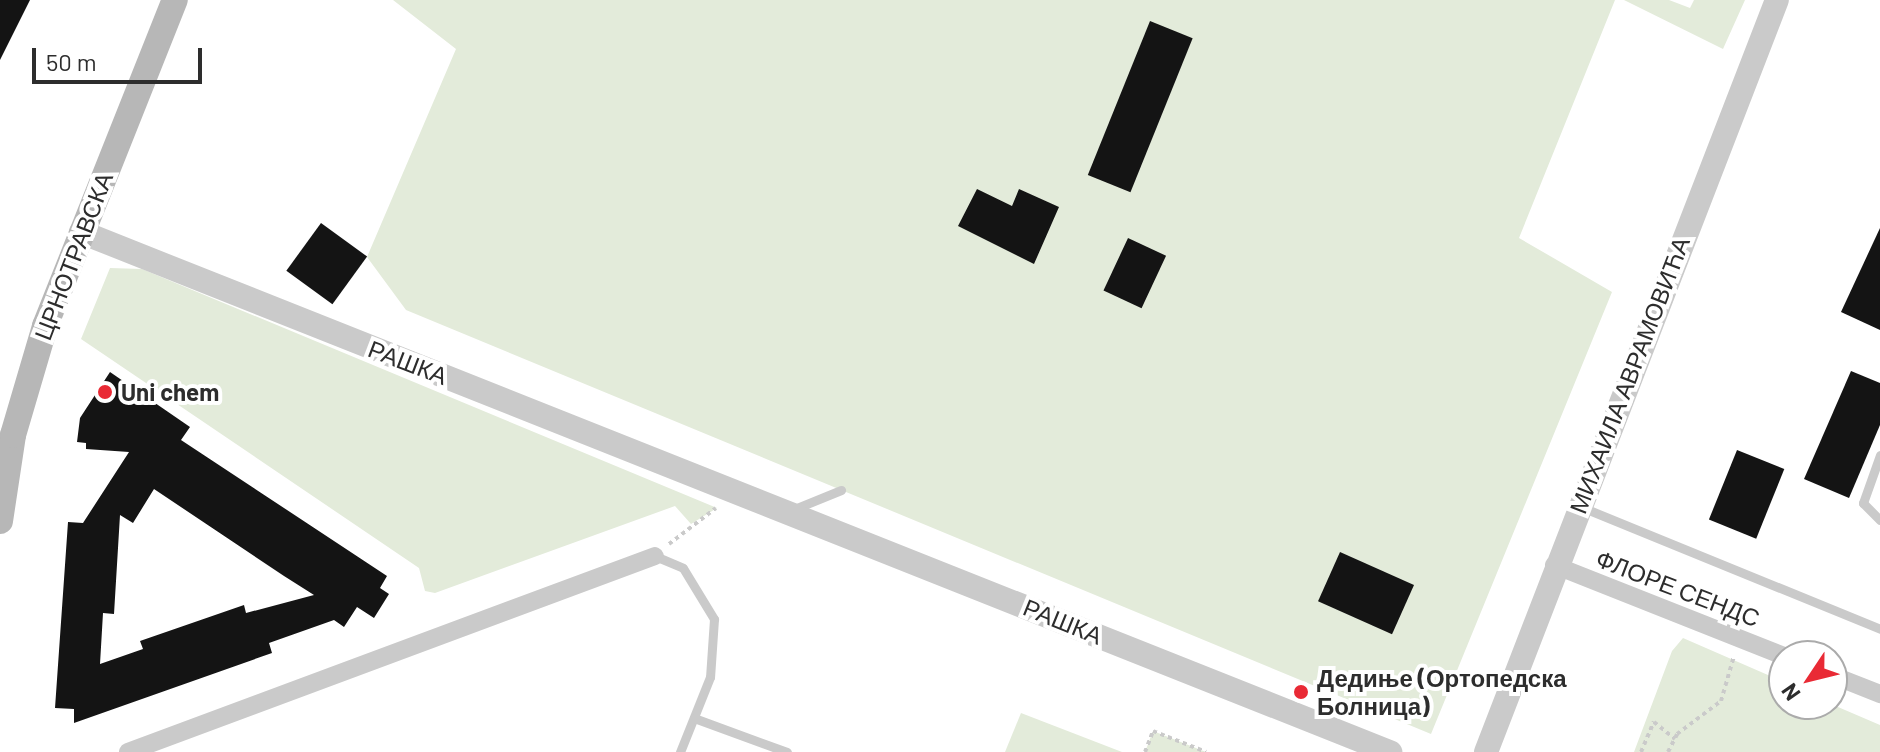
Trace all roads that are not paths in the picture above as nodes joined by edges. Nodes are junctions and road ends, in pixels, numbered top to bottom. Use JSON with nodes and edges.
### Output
{"nodes":[{"id":1,"x":175,"y":0,"type":"edge"},
{"id":2,"x":1777,"y":0,"type":"edge"},
{"id":3,"x":81,"y":232,"type":"junction"},
{"id":4,"x":1880,"y":455,"type":"edge"},
{"id":5,"x":841,"y":490,"type":"dead end"},
{"id":6,"x":1578,"y":505,"type":"junction"},
{"id":7,"x":789,"y":511,"type":"junction"},
{"id":8,"x":1880,"y":520,"type":"edge"},
{"id":9,"x":0,"y":521,"type":"edge"},
{"id":10,"x":655,"y":556,"type":"joint"},
{"id":11,"x":1554,"y":565,"type":"junction"},
{"id":12,"x":1880,"y":629,"type":"edge"},
{"id":13,"x":1768,"y":649,"type":"edge"},
{"id":14,"x":1848,"y":681,"type":"edge"},
{"id":15,"x":1880,"y":694,"type":"edge"},
{"id":16,"x":694,"y":718,"type":"junction"},
{"id":17,"x":128,"y":752,"type":"edge"},
{"id":18,"x":680,"y":752,"type":"edge"},
{"id":19,"x":787,"y":752,"type":"edge"},
{"id":20,"x":1390,"y":752,"type":"edge"},
{"id":21,"x":1486,"y":752,"type":"edge"}],
"edges":[{"from":1,"to":3,"type":"main road","name":"ЦРНОТРАВСКА"},
{"from":2,"to":6,"type":"street","name":"МИХАИЛА АВРАМОВИЋА"},
{"from":3,"to":7,"type":"street","name":"РАШКА"},
{"from":3,"to":9,"type":"main road","name":"ЦРНОТРАВСКА"},
{"from":4,"to":8,"type":"lane"},
{"from":5,"to":7,"type":"lane"},
{"from":6,"to":11,"type":"street","name":"МИХАИЛА АВРАМОВИЋА"},
{"from":6,"to":12,"type":"lane"},
{"from":7,"to":20,"type":"street","name":"РАШКА"},
{"from":10,"to":16,"type":"lane"},
{"from":10,"to":17,"type":"street"},
{"from":11,"to":13,"type":"street","name":"ФЛОРЕ СЕНДС"},
{"from":11,"to":21,"type":"street","name":"МИХАИЛА АВРАМОВИЋА"},
{"from":14,"to":15,"type":"street"},
{"from":16,"to":18,"type":"lane"},
{"from":16,"to":19,"type":"lane"}]}
